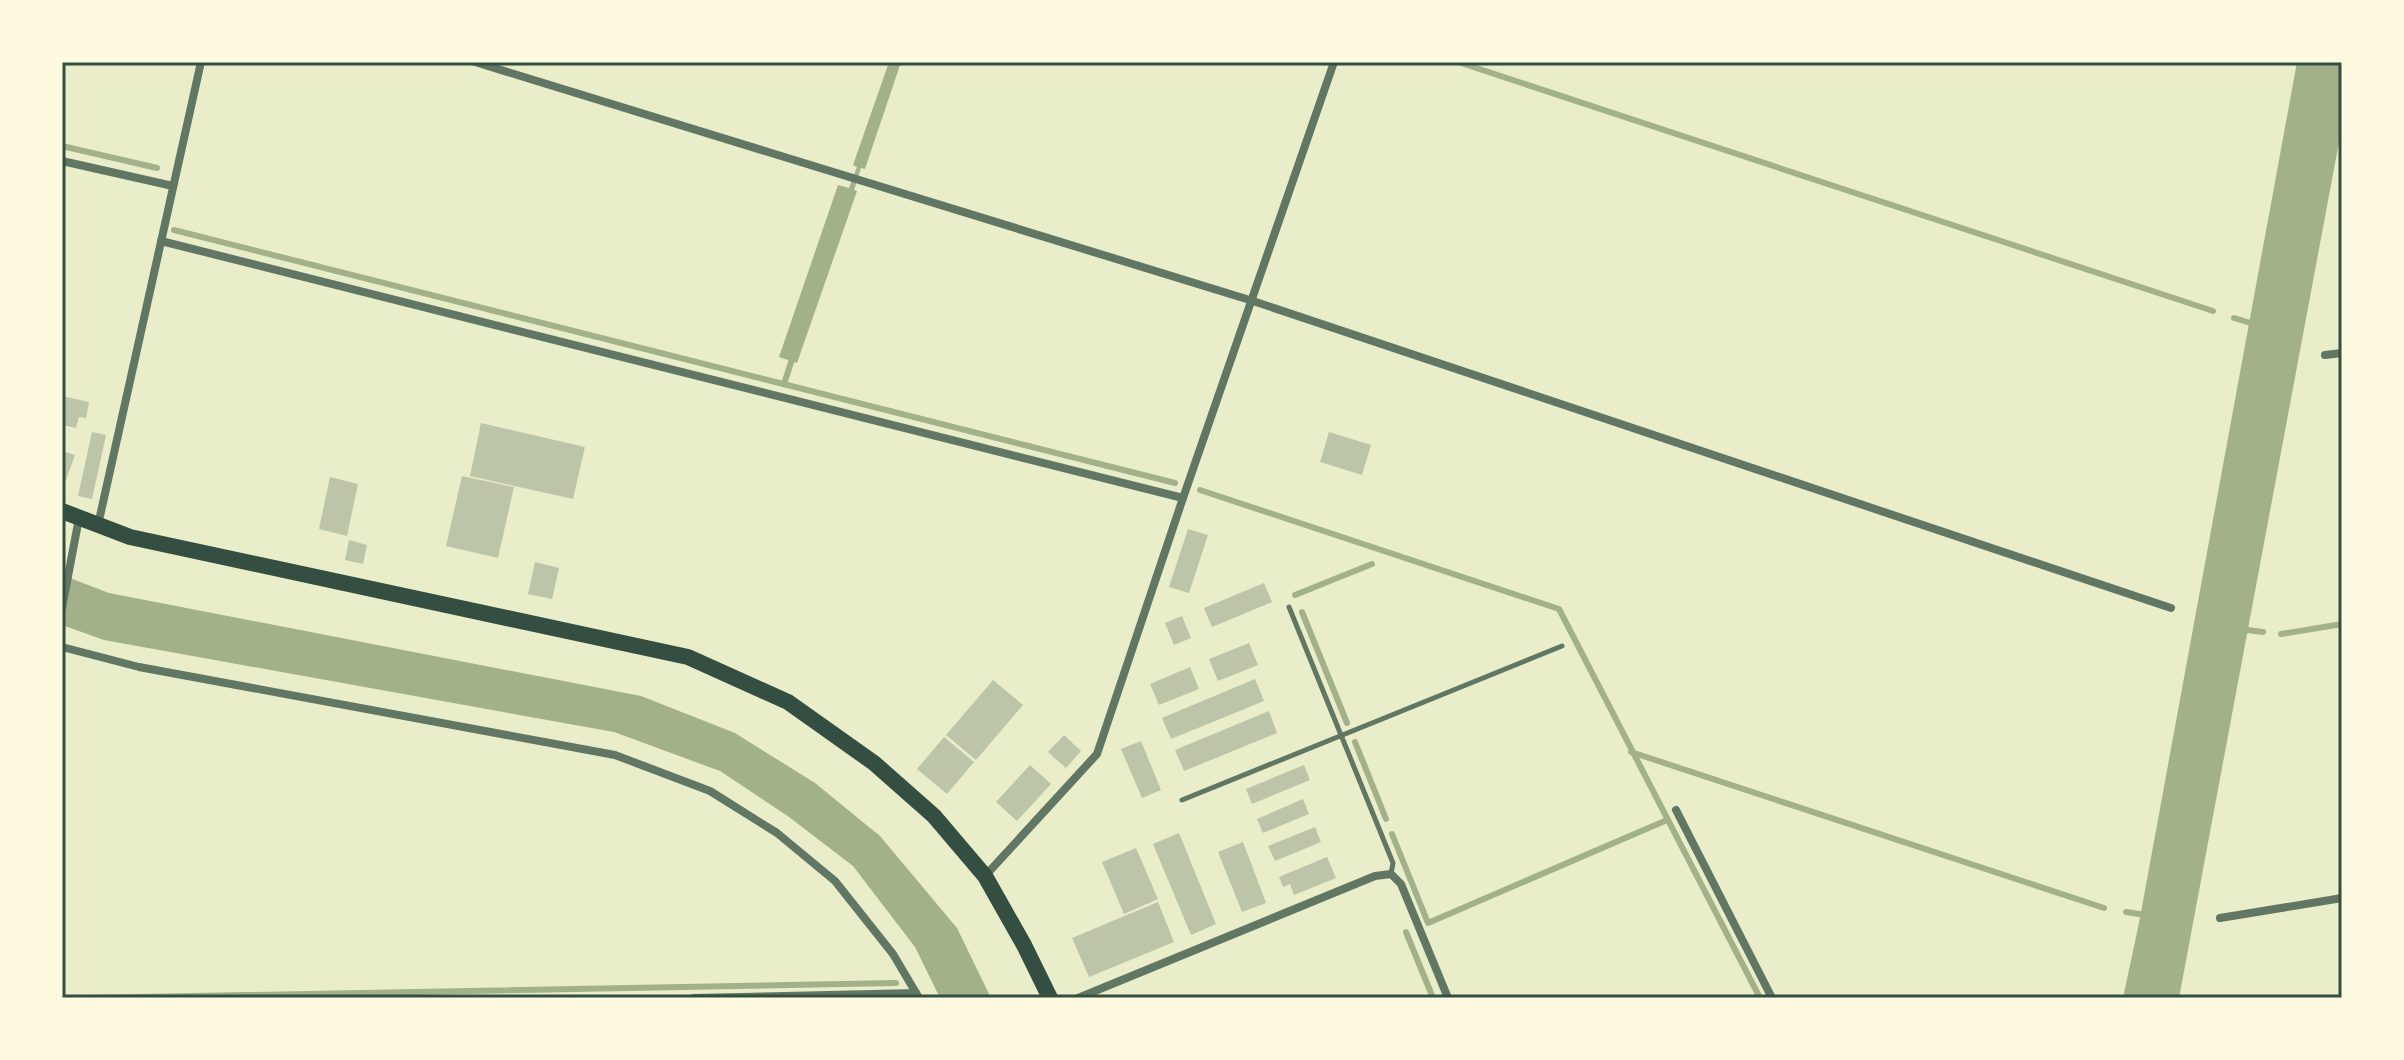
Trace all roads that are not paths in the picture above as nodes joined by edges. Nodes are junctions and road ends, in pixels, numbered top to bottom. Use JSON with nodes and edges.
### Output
{"nodes":[{"id":1,"x":201,"y":62,"type":"edge"},
{"id":2,"x":478,"y":62,"type":"edge"},
{"id":3,"x":1334,"y":62,"type":"edge"},
{"id":4,"x":62,"y":161,"type":"edge"},
{"id":5,"x":173,"y":186,"type":"junction"},
{"id":6,"x":161,"y":241,"type":"junction"},
{"id":7,"x":1253,"y":301,"type":"junction"},
{"id":8,"x":2342,"y":353,"type":"edge"},
{"id":9,"x":2325,"y":355,"type":"dead end"},
{"id":10,"x":1183,"y":498,"type":"junction"},
{"id":11,"x":62,"y":511,"type":"edge"},
{"id":12,"x":79,"y":518,"type":"junction"},
{"id":13,"x":98,"y":526,"type":"junction"},
{"id":14,"x":1289,"y":607,"type":"dead end"},
{"id":15,"x":62,"y":608,"type":"edge"},
{"id":16,"x":2171,"y":608,"type":"dead end"},
{"id":17,"x":1562,"y":646,"type":"dead end"},
{"id":18,"x":62,"y":647,"type":"edge"},
{"id":19,"x":1341,"y":736,"type":"junction"},
{"id":20,"x":1182,"y":800,"type":"dead end"},
{"id":21,"x":1676,"y":810,"type":"dead end"},
{"id":22,"x":1391,"y":874,"type":"junction"},
{"id":23,"x":985,"y":876,"type":"junction"},
{"id":24,"x":2342,"y":898,"type":"edge"},
{"id":25,"x":2220,"y":918,"type":"dead end"},
{"id":26,"x":918,"y":996,"type":"edge"},
{"id":27,"x":694,"y":998,"type":"edge"},
{"id":28,"x":1050,"y":998,"type":"edge"},
{"id":29,"x":1078,"y":998,"type":"edge"},
{"id":30,"x":1448,"y":998,"type":"edge"},
{"id":31,"x":1772,"y":998,"type":"edge"}],
"edges":[{"from":1,"to":5,"type":"street"},
{"from":2,"to":7,"type":"street"},
{"from":3,"to":7,"type":"street"},
{"from":4,"to":5,"type":"street"},
{"from":5,"to":6,"type":"street"},
{"from":6,"to":10,"type":"street"},
{"from":6,"to":13,"type":"street"},
{"from":7,"to":10,"type":"street"},
{"from":7,"to":16,"type":"street"},
{"from":8,"to":9,"type":"street"},
{"from":10,"to":23,"type":"street"},
{"from":11,"to":12,"type":"highway"},
{"from":12,"to":13,"type":"highway"},
{"from":12,"to":15,"type":"street"},
{"from":13,"to":23,"type":"highway"},
{"from":14,"to":19,"type":"lane"},
{"from":17,"to":19,"type":"lane"},
{"from":18,"to":26,"type":"street"},
{"from":19,"to":20,"type":"lane"},
{"from":19,"to":22,"type":"lane"},
{"from":21,"to":31,"type":"street"},
{"from":22,"to":29,"type":"street"},
{"from":22,"to":30,"type":"street"},
{"from":23,"to":28,"type":"highway"},
{"from":24,"to":25,"type":"street"},
{"from":26,"to":27,"type":"street"}]}
